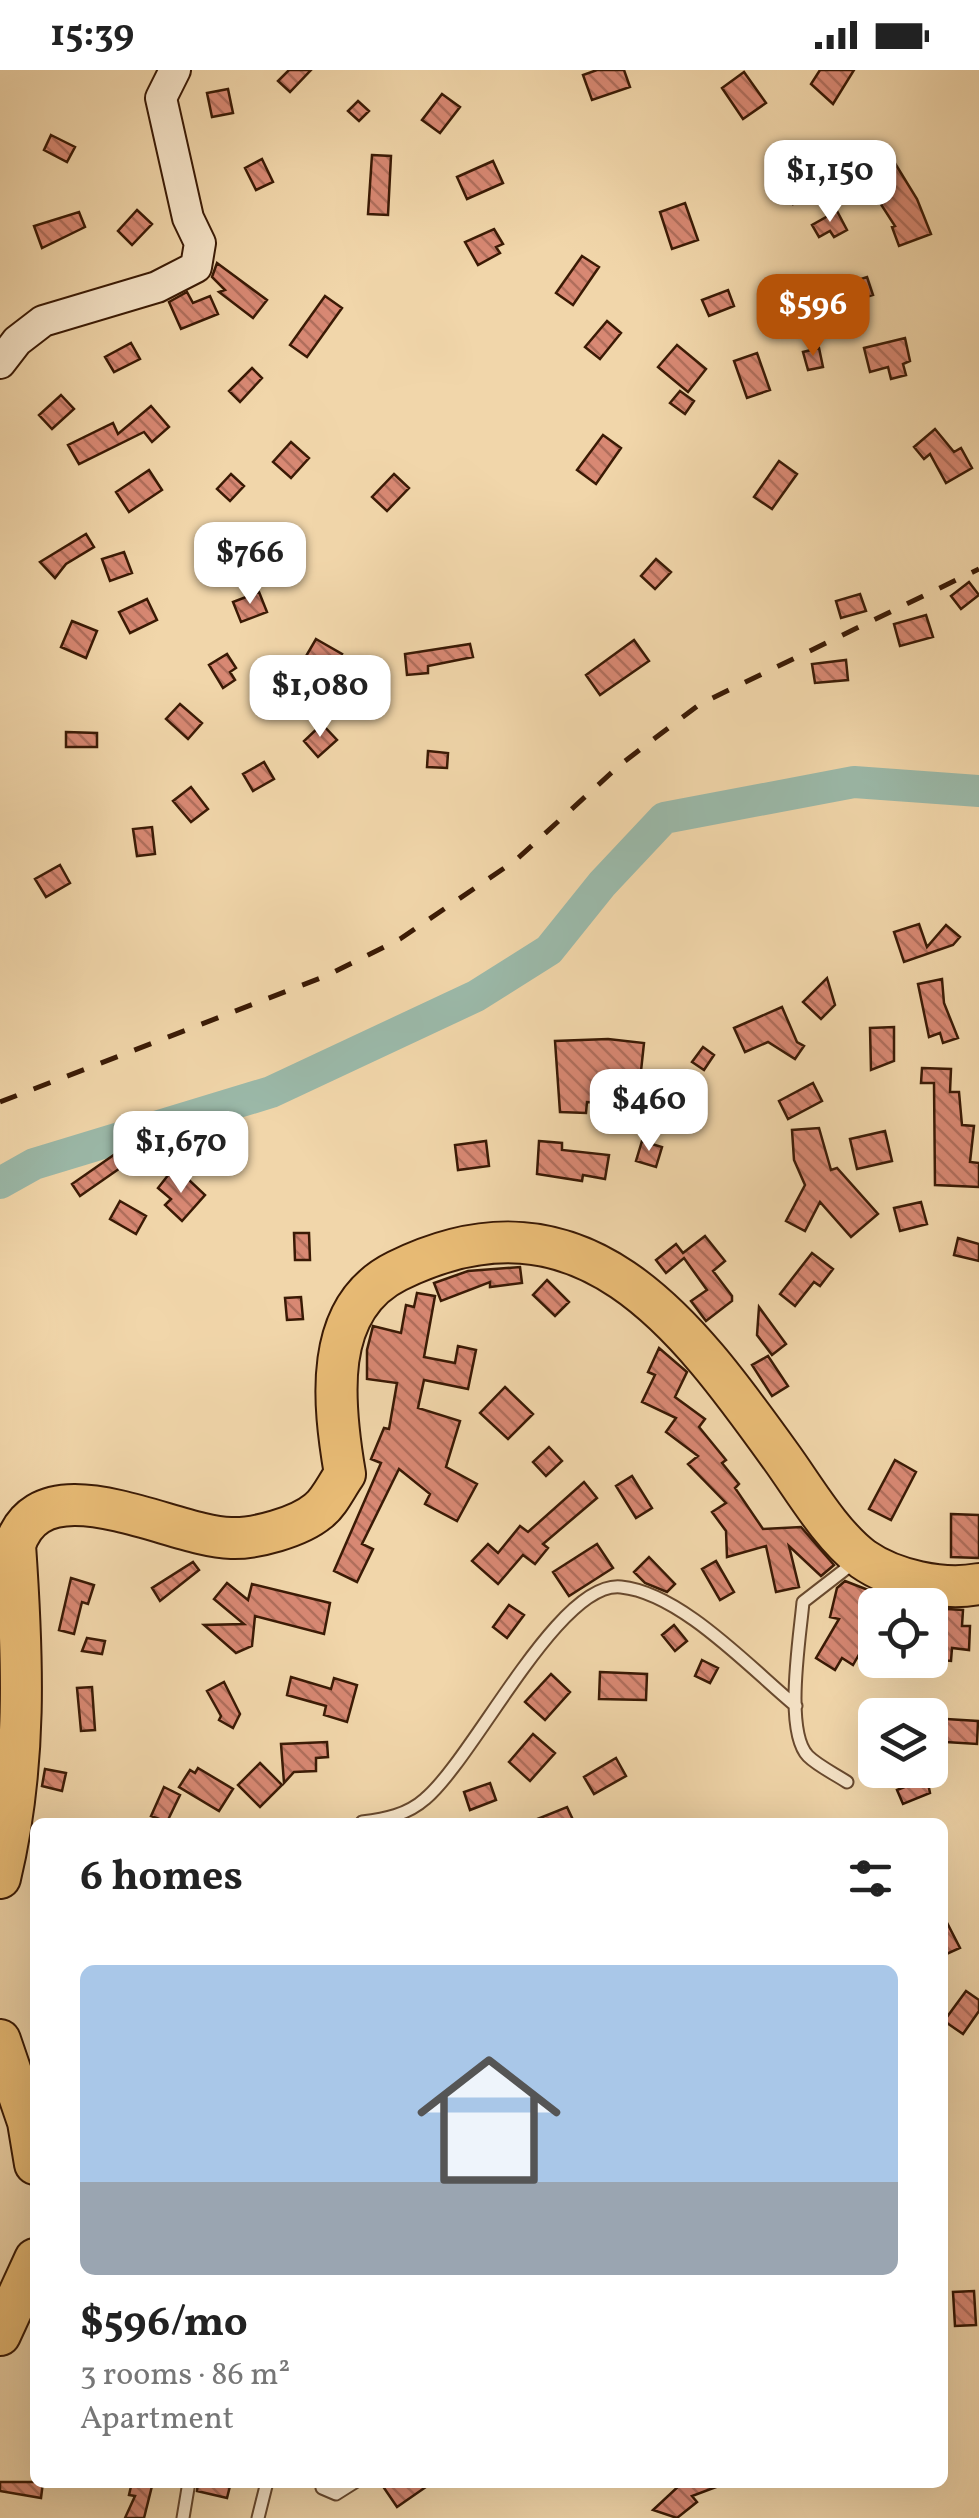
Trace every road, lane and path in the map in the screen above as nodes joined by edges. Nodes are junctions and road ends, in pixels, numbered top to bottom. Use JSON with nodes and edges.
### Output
{"nodes":[{"id":1,"x":174,"y":70,"type":"edge"},
{"id":2,"x":0,"y":363,"type":"edge"},
{"id":3,"x":861,"y":1558,"type":"junction"},
{"id":4,"x":979,"y":1584,"type":"edge"},
{"id":5,"x":796,"y":1706,"type":"junction"},
{"id":6,"x":847,"y":1782,"type":"dead end"},
{"id":7,"x":388,"y":1818,"type":"edge"},
{"id":8,"x":0,"y":1878,"type":"edge"},
{"id":9,"x":0,"y":2040,"type":"edge"},
{"id":10,"x":30,"y":2134,"type":"edge"},
{"id":11,"x":30,"y":2270,"type":"edge"},
{"id":12,"x":0,"y":2335,"type":"edge"},
{"id":13,"x":188,"y":2488,"type":"edge"},
{"id":14,"x":266,"y":2488,"type":"edge"},
{"id":15,"x":322,"y":2488,"type":"edge"},
{"id":16,"x":346,"y":2488,"type":"edge"},
{"id":17,"x":183,"y":2518,"type":"edge"},
{"id":18,"x":258,"y":2518,"type":"edge"}],
"edges":[{"from":1,"to":2,"type":"street"},
{"from":3,"to":4,"type":"highway"},
{"from":3,"to":5,"type":"lane"},
{"from":3,"to":8,"type":"highway"},
{"from":5,"to":6,"type":"lane"},
{"from":5,"to":7,"type":"lane"},
{"from":9,"to":10,"type":"highway"},
{"from":11,"to":12,"type":"highway"},
{"from":13,"to":17,"type":"lane"},
{"from":14,"to":18,"type":"lane"},
{"from":15,"to":16,"type":"lane"}]}
